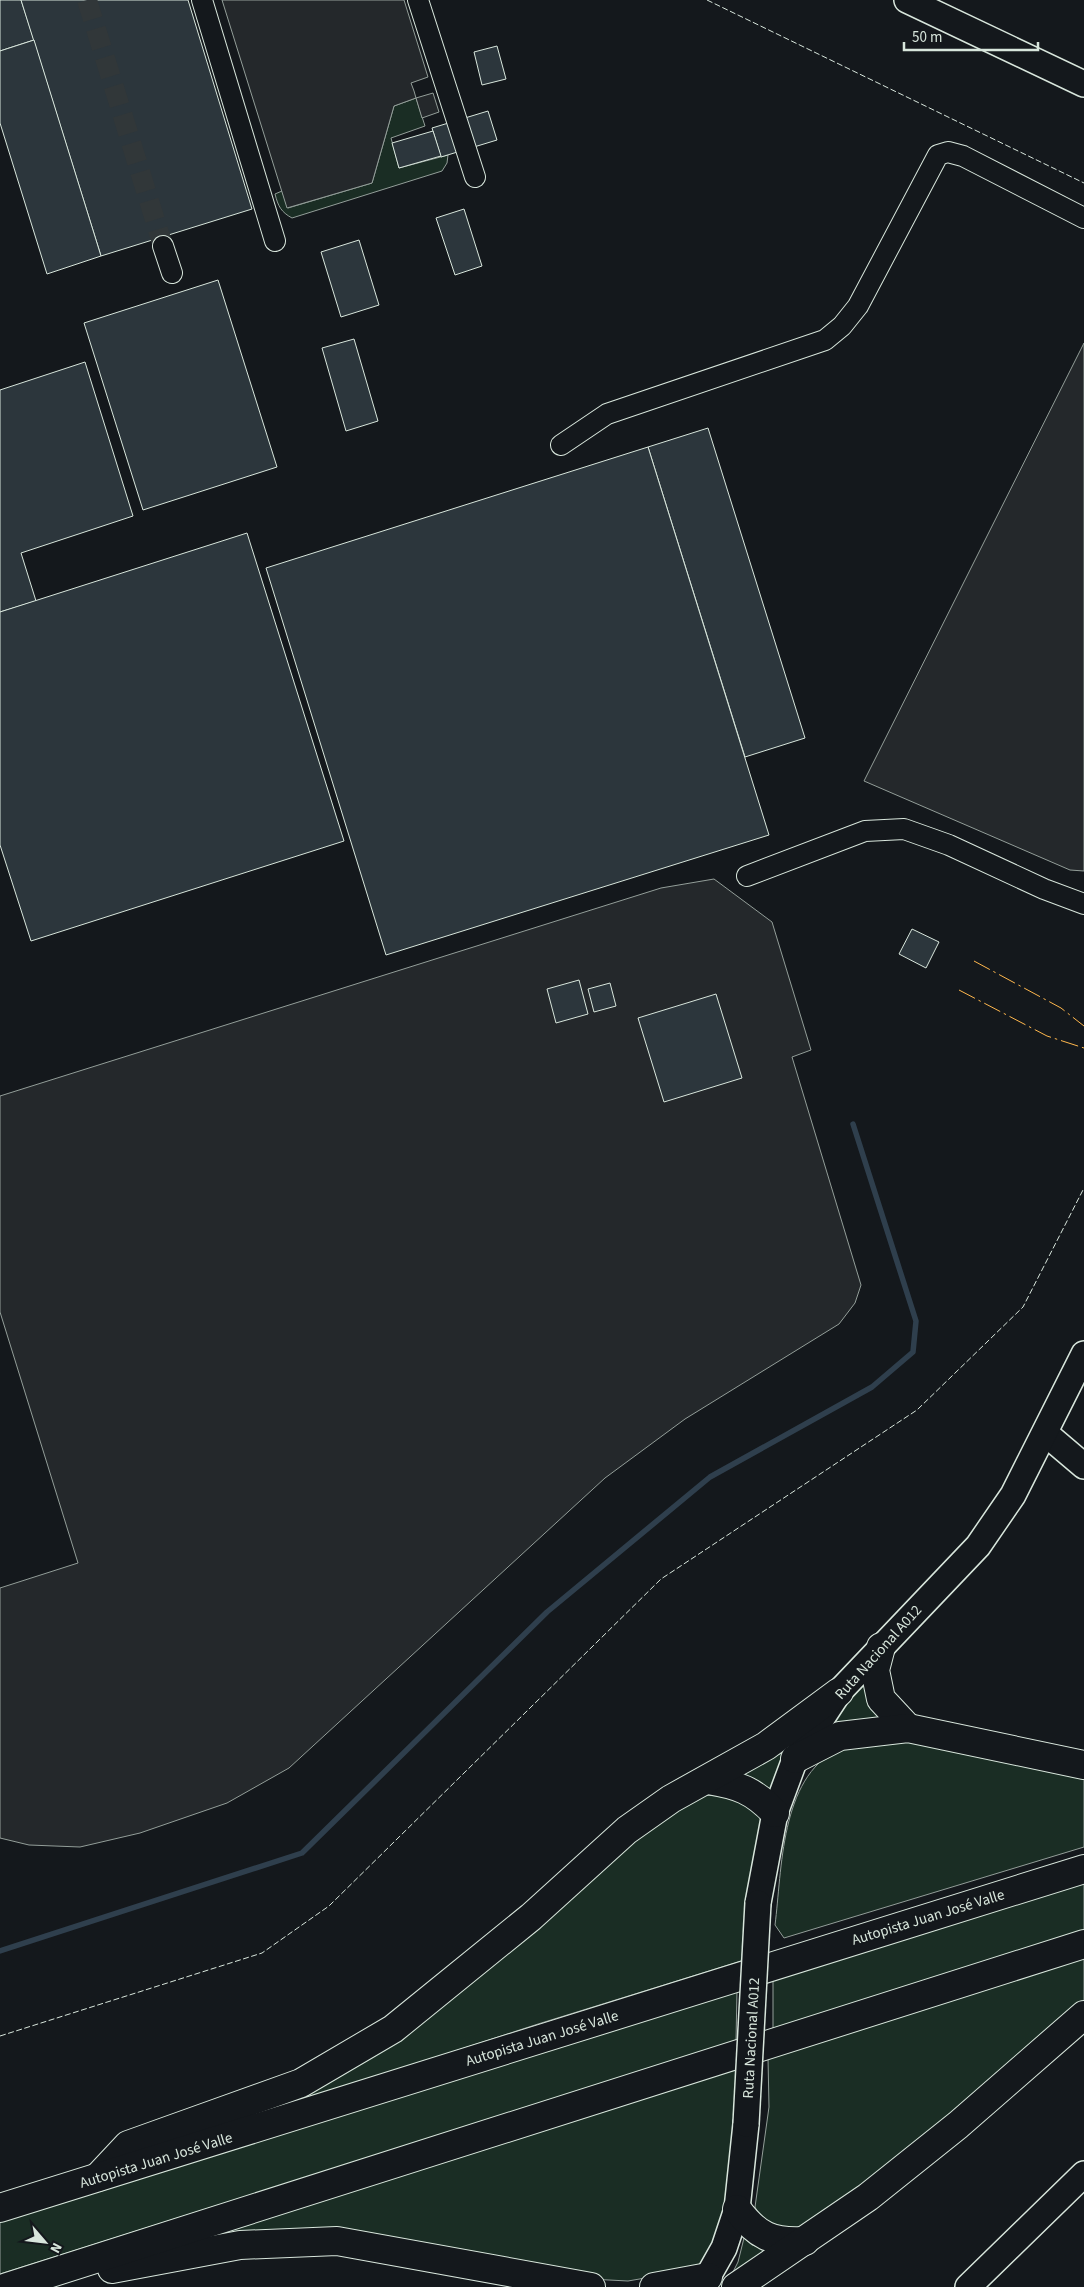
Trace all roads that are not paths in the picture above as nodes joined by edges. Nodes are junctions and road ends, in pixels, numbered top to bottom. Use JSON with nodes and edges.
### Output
{"nodes":[{"id":1,"x":202,"y":0,"type":"edge"},
{"id":2,"x":418,"y":0,"type":"edge"},
{"id":3,"x":908,"y":0,"type":"edge"},
{"id":4,"x":1084,"y":84,"type":"edge"},
{"id":5,"x":475,"y":177,"type":"dead end"},
{"id":6,"x":1084,"y":218,"type":"edge"},
{"id":7,"x":275,"y":241,"type":"dead end"},
{"id":8,"x":164,"y":246,"type":"tunnel mouth"},
{"id":9,"x":172,"y":273,"type":"dead end"},
{"id":10,"x":561,"y":444,"type":"dead end"},
{"id":11,"x":747,"y":876,"type":"dead end"},
{"id":12,"x":1084,"y":904,"type":"edge"},
{"id":13,"x":1084,"y":1354,"type":"edge"},
{"id":14,"x":1045,"y":1433,"type":"junction"},
{"id":15,"x":1084,"y":1466,"type":"edge"},
{"id":16,"x":881,"y":1647,"type":"junction"},
{"id":17,"x":840,"y":1692,"type":"junction"},
{"id":18,"x":908,"y":1728,"type":"junction"},
{"id":19,"x":795,"y":1759,"type":"junction"},
{"id":20,"x":1084,"y":1765,"type":"edge"},
{"id":21,"x":708,"y":1780,"type":"junction"},
{"id":22,"x":775,"y":1813,"type":"junction"},
{"id":23,"x":1084,"y":1868,"type":"edge"},
{"id":24,"x":1084,"y":1944,"type":"edge"},
{"id":25,"x":1084,"y":2015,"type":"edge"},
{"id":26,"x":1084,"y":2174,"type":"edge"},
{"id":27,"x":97,"y":2178,"type":"junction"},
{"id":28,"x":0,"y":2208,"type":"edge"},
{"id":29,"x":737,"y":2209,"type":"junction"},
{"id":30,"x":805,"y":2241,"type":"junction"},
{"id":31,"x":705,"y":2282,"type":"edge"},
{"id":32,"x":7,"y":2287,"type":"edge"},
{"id":33,"x":15,"y":2287,"type":"edge"},
{"id":34,"x":591,"y":2287,"type":"edge"},
{"id":35,"x":654,"y":2287,"type":"edge"},
{"id":36,"x":736,"y":2287,"type":"edge"},
{"id":37,"x":968,"y":2287,"type":"edge"}],
"edges":[{"from":1,"to":7,"type":"lane"},
{"from":2,"to":5,"type":"lane"},
{"from":3,"to":4,"type":"main road"},
{"from":6,"to":10,"type":"lane"},
{"from":8,"to":9,"type":"lane"},
{"from":11,"to":12,"type":"lane"},
{"from":13,"to":14,"type":"main road","name":"Ruta Nacional A012"},
{"from":14,"to":15,"type":"main road"},
{"from":14,"to":16,"type":"main road","name":"Ruta Nacional A012"},
{"from":16,"to":17,"type":"main road","name":"Ruta Nacional A012"},
{"from":16,"to":18,"type":"highway"},
{"from":17,"to":19,"type":"main road","name":"Ruta Nacional A012"},
{"from":17,"to":21,"type":"highway"},
{"from":18,"to":19,"type":"highway"},
{"from":18,"to":20,"type":"highway"},
{"from":19,"to":22,"type":"main road","name":"Ruta Nacional A012"},
{"from":21,"to":22,"type":"highway"},
{"from":21,"to":27,"type":"highway"},
{"from":22,"to":29,"type":"main road","name":"Ruta Nacional A012","bridge":true},
{"from":23,"to":27,"type":"highway","name":"Autopista Juan José Valle"},
{"from":24,"to":32,"type":"highway"},
{"from":25,"to":30,"type":"highway"},
{"from":26,"to":37,"type":"main road"},
{"from":27,"to":28,"type":"highway","name":"Autopista Juan José Valle"},
{"from":29,"to":30,"type":"highway"},
{"from":29,"to":31,"type":"main road","name":"Ruta Nacional A012"},
{"from":30,"to":36,"type":"highway"},
{"from":31,"to":35,"type":"highway"},
{"from":33,"to":34,"type":"highway"}]}
